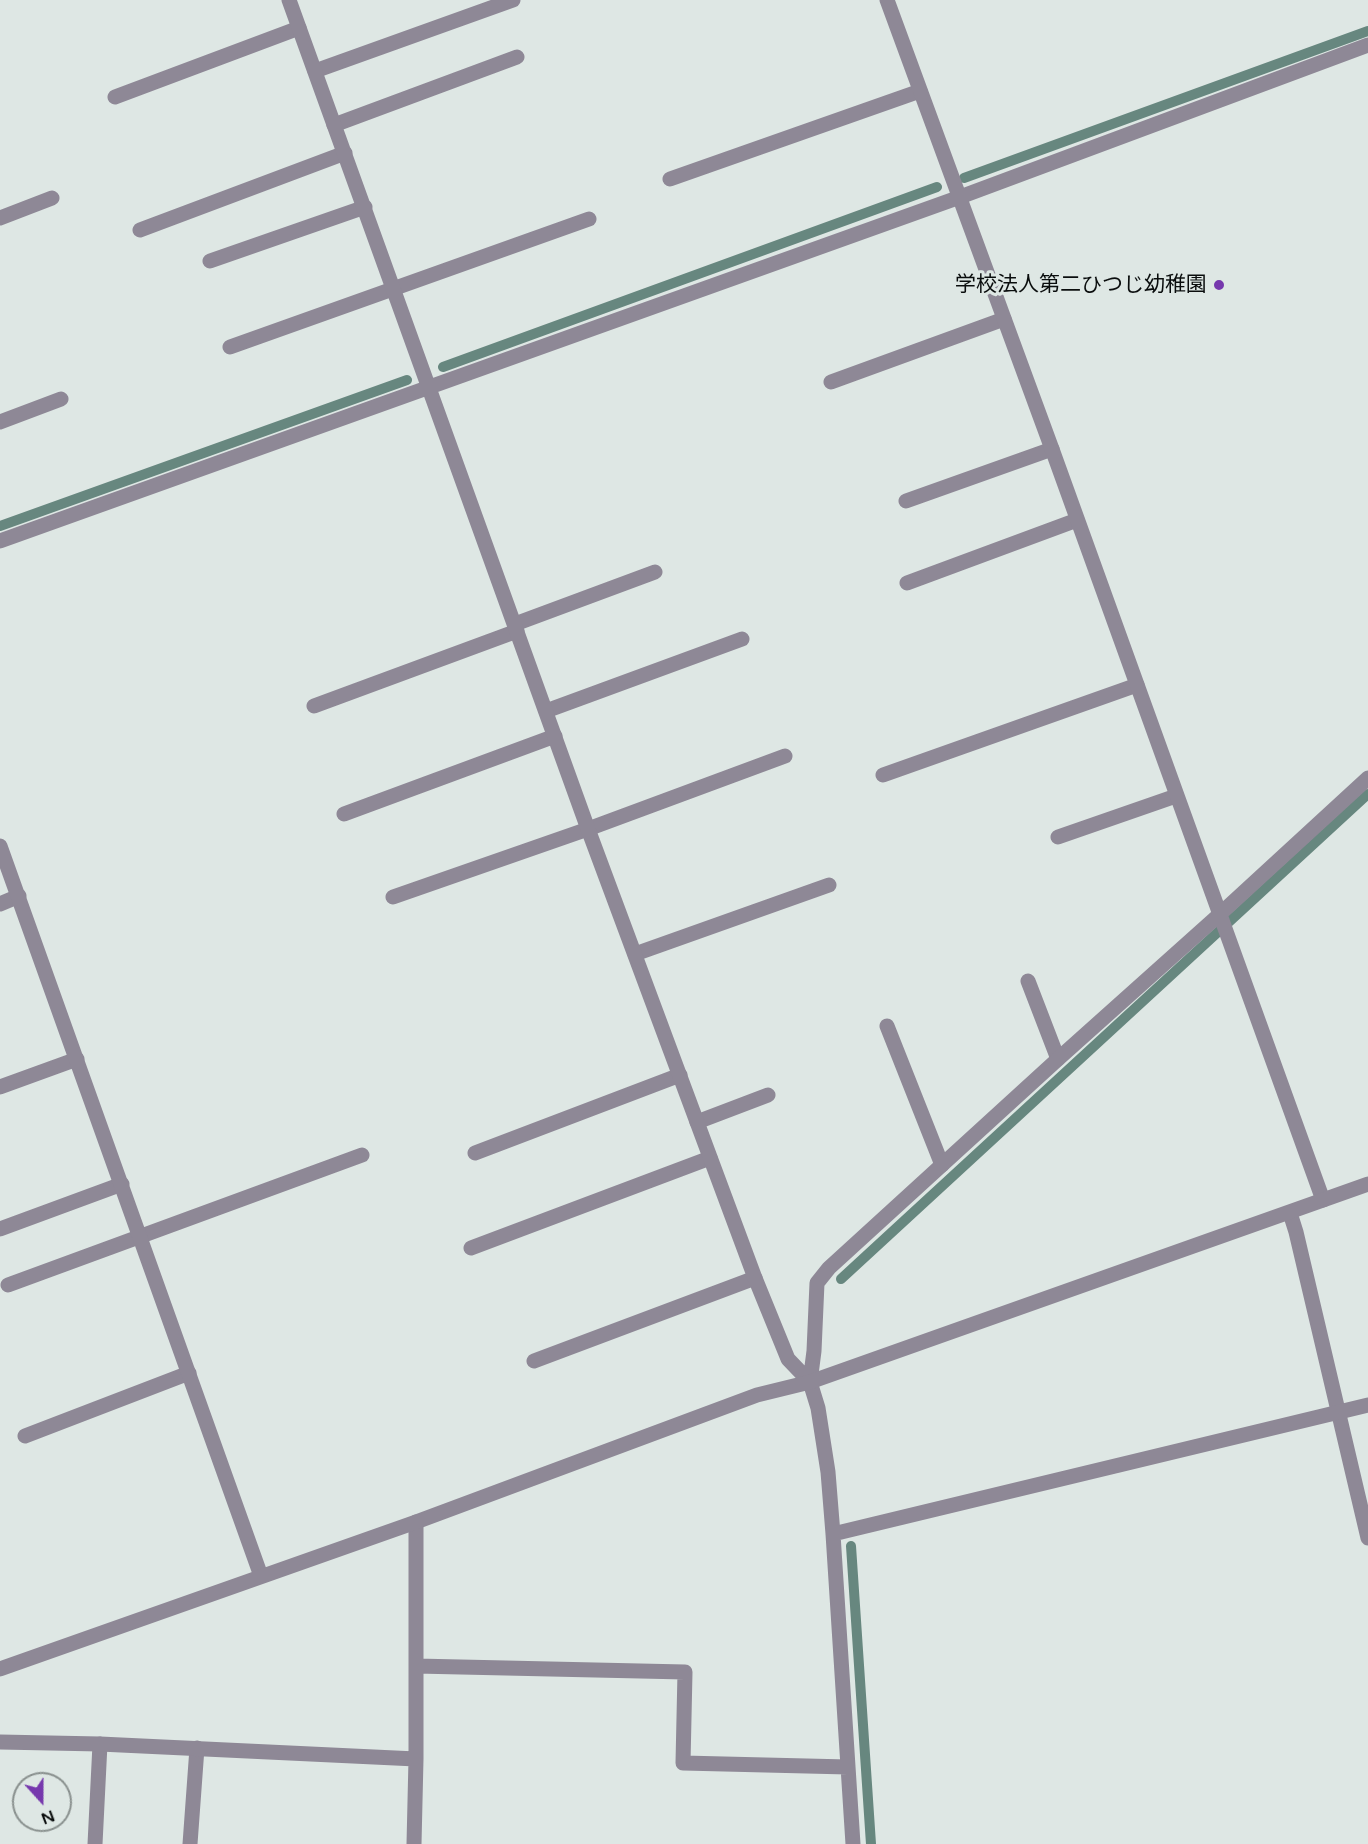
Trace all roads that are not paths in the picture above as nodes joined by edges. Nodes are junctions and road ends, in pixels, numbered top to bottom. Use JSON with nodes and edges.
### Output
{"nodes":[{"id":1,"x":289,"y":0,"type":"edge"},
{"id":2,"x":513,"y":0,"type":"edge"},
{"id":3,"x":887,"y":0,"type":"edge"},
{"id":4,"x":299,"y":28,"type":"junction"},
{"id":5,"x":1368,"y":45,"type":"edge"},
{"id":6,"x":517,"y":57,"type":"dead end"},
{"id":7,"x":315,"y":71,"type":"junction"},
{"id":8,"x":920,"y":91,"type":"junction"},
{"id":9,"x":116,"y":97,"type":"dead end"},
{"id":10,"x":334,"y":125,"type":"junction"},
{"id":11,"x":345,"y":153,"type":"junction"},
{"id":12,"x":670,"y":179,"type":"dead end"},
{"id":13,"x":960,"y":197,"type":"junction"},
{"id":14,"x":52,"y":198,"type":"dead end"},
{"id":15,"x":365,"y":207,"type":"junction"},
{"id":16,"x":0,"y":218,"type":"edge"},
{"id":17,"x":589,"y":219,"type":"dead end"},
{"id":18,"x":140,"y":230,"type":"dead end"},
{"id":19,"x":210,"y":261,"type":"dead end"},
{"id":20,"x":394,"y":288,"type":"junction"},
{"id":21,"x":1004,"y":319,"type":"junction"},
{"id":22,"x":230,"y":347,"type":"dead end"},
{"id":23,"x":831,"y":382,"type":"dead end"},
{"id":24,"x":429,"y":386,"type":"junction"},
{"id":25,"x":62,"y":399,"type":"dead end"},
{"id":26,"x":0,"y":422,"type":"edge"},
{"id":27,"x":1052,"y":449,"type":"junction"},
{"id":28,"x":906,"y":501,"type":"dead end"},
{"id":29,"x":1077,"y":520,"type":"junction"},
{"id":30,"x":0,"y":542,"type":"edge"},
{"id":31,"x":655,"y":572,"type":"dead end"},
{"id":32,"x":906,"y":583,"type":"dead end"},
{"id":33,"x":516,"y":628,"type":"junction"},
{"id":34,"x":742,"y":639,"type":"dead end"},
{"id":35,"x":1137,"y":685,"type":"junction"},
{"id":36,"x":314,"y":706,"type":"dead end"},
{"id":37,"x":546,"y":711,"type":"junction"},
{"id":38,"x":555,"y":736,"type":"junction"},
{"id":39,"x":785,"y":756,"type":"dead end"},
{"id":40,"x":883,"y":775,"type":"dead end"},
{"id":41,"x":1368,"y":778,"type":"edge"},
{"id":42,"x":1176,"y":796,"type":"junction"},
{"id":43,"x":344,"y":814,"type":"dead end"},
{"id":44,"x":588,"y":829,"type":"junction"},
{"id":45,"x":1058,"y":837,"type":"dead end"},
{"id":46,"x":0,"y":846,"type":"edge"},
{"id":47,"x":829,"y":885,"type":"dead end"},
{"id":48,"x":19,"y":897,"type":"junction"},
{"id":49,"x":393,"y":897,"type":"dead end"},
{"id":50,"x":0,"y":904,"type":"edge"},
{"id":51,"x":1221,"y":915,"type":"junction"},
{"id":52,"x":634,"y":954,"type":"junction"},
{"id":53,"x":1028,"y":981,"type":"dead end"},
{"id":54,"x":887,"y":1026,"type":"dead end"},
{"id":55,"x":77,"y":1059,"type":"junction"},
{"id":56,"x":1058,"y":1059,"type":"junction"},
{"id":57,"x":680,"y":1075,"type":"junction"},
{"id":58,"x":0,"y":1087,"type":"edge"},
{"id":59,"x":768,"y":1095,"type":"dead end"},
{"id":60,"x":697,"y":1122,"type":"junction"},
{"id":61,"x":475,"y":1153,"type":"dead end"},
{"id":62,"x":362,"y":1155,"type":"dead end"},
{"id":63,"x":710,"y":1158,"type":"junction"},
{"id":64,"x":942,"y":1165,"type":"junction"},
{"id":65,"x":122,"y":1184,"type":"junction"},
{"id":66,"x":1368,"y":1184,"type":"edge"},
{"id":67,"x":1323,"y":1200,"type":"junction"},
{"id":68,"x":1290,"y":1213,"type":"junction"},
{"id":69,"x":0,"y":1229,"type":"edge"},
{"id":70,"x":140,"y":1236,"type":"junction"},
{"id":71,"x":471,"y":1248,"type":"dead end"},
{"id":72,"x":755,"y":1278,"type":"junction"},
{"id":73,"x":8,"y":1285,"type":"dead end"},
{"id":74,"x":534,"y":1362,"type":"dead end"},
{"id":75,"x":189,"y":1373,"type":"junction"},
{"id":76,"x":810,"y":1382,"type":"junction"},
{"id":77,"x":1368,"y":1405,"type":"edge"},
{"id":78,"x":1339,"y":1412,"type":"junction"},
{"id":79,"x":25,"y":1436,"type":"dead end"},
{"id":80,"x":416,"y":1522,"type":"junction"},
{"id":81,"x":833,"y":1534,"type":"junction"},
{"id":82,"x":1368,"y":1538,"type":"edge"},
{"id":83,"x":261,"y":1576,"type":"junction"},
{"id":84,"x":416,"y":1666,"type":"junction"},
{"id":85,"x":0,"y":1669,"type":"edge"},
{"id":86,"x":0,"y":1742,"type":"edge"},
{"id":87,"x":100,"y":1744,"type":"junction"},
{"id":88,"x":197,"y":1748,"type":"junction"},
{"id":89,"x":416,"y":1759,"type":"junction"},
{"id":90,"x":848,"y":1767,"type":"junction"},
{"id":91,"x":95,"y":1844,"type":"edge"},
{"id":92,"x":190,"y":1844,"type":"edge"},
{"id":93,"x":414,"y":1844,"type":"edge"},
{"id":94,"x":853,"y":1844,"type":"edge"}],
"edges":[{"from":1,"to":4,"type":"street"},
{"from":2,"to":7,"type":"street"},
{"from":3,"to":8,"type":"street"},
{"from":4,"to":7,"type":"street"},
{"from":4,"to":9,"type":"street"},
{"from":5,"to":13,"type":"street"},
{"from":6,"to":10,"type":"street"},
{"from":7,"to":10,"type":"street"},
{"from":8,"to":12,"type":"street"},
{"from":8,"to":13,"type":"street"},
{"from":10,"to":11,"type":"street"},
{"from":11,"to":15,"type":"street"},
{"from":11,"to":18,"type":"street"},
{"from":13,"to":21,"type":"street"},
{"from":13,"to":24,"type":"street"},
{"from":14,"to":16,"type":"street"},
{"from":15,"to":19,"type":"street"},
{"from":15,"to":20,"type":"street"},
{"from":17,"to":20,"type":"street"},
{"from":20,"to":22,"type":"street"},
{"from":20,"to":24,"type":"street"},
{"from":21,"to":23,"type":"street"},
{"from":21,"to":27,"type":"street"},
{"from":24,"to":30,"type":"street"},
{"from":24,"to":33,"type":"street"},
{"from":25,"to":26,"type":"street"},
{"from":27,"to":28,"type":"street"},
{"from":27,"to":29,"type":"street"},
{"from":29,"to":32,"type":"street"},
{"from":29,"to":35,"type":"street"},
{"from":31,"to":33,"type":"street"},
{"from":33,"to":36,"type":"street"},
{"from":33,"to":37,"type":"street"},
{"from":34,"to":37,"type":"street"},
{"from":35,"to":40,"type":"street"},
{"from":35,"to":42,"type":"street"},
{"from":37,"to":38,"type":"street"},
{"from":38,"to":43,"type":"street"},
{"from":38,"to":44,"type":"street"},
{"from":39,"to":44,"type":"street"},
{"from":41,"to":51,"type":"street"},
{"from":42,"to":45,"type":"street"},
{"from":42,"to":51,"type":"street"},
{"from":44,"to":49,"type":"street"},
{"from":44,"to":52,"type":"street"},
{"from":46,"to":48,"type":"street"},
{"from":47,"to":52,"type":"street"},
{"from":48,"to":50,"type":"street"},
{"from":48,"to":55,"type":"street"},
{"from":51,"to":56,"type":"street"},
{"from":51,"to":67,"type":"street"},
{"from":52,"to":57,"type":"street"},
{"from":53,"to":56,"type":"street"},
{"from":54,"to":64,"type":"street"},
{"from":55,"to":58,"type":"street"},
{"from":55,"to":65,"type":"street"},
{"from":56,"to":64,"type":"street"},
{"from":57,"to":60,"type":"street"},
{"from":57,"to":61,"type":"street"},
{"from":59,"to":60,"type":"street"},
{"from":60,"to":63,"type":"street"},
{"from":62,"to":70,"type":"street"},
{"from":63,"to":71,"type":"street"},
{"from":63,"to":72,"type":"street"},
{"from":64,"to":76,"type":"street"},
{"from":65,"to":69,"type":"street"},
{"from":65,"to":70,"type":"street"},
{"from":66,"to":67,"type":"street"},
{"from":67,"to":68,"type":"street"},
{"from":68,"to":76,"type":"street"},
{"from":68,"to":78,"type":"street"},
{"from":70,"to":73,"type":"street"},
{"from":70,"to":75,"type":"street"},
{"from":72,"to":74,"type":"street"},
{"from":72,"to":76,"type":"street"},
{"from":75,"to":79,"type":"street"},
{"from":75,"to":83,"type":"street"},
{"from":76,"to":80,"type":"street"},
{"from":76,"to":81,"type":"street"},
{"from":77,"to":78,"type":"street"},
{"from":78,"to":81,"type":"street"},
{"from":78,"to":82,"type":"street"},
{"from":80,"to":83,"type":"street"},
{"from":80,"to":84,"type":"street"},
{"from":81,"to":90,"type":"street"},
{"from":83,"to":85,"type":"street"},
{"from":84,"to":89,"type":"street"},
{"from":84,"to":90,"type":"street"},
{"from":86,"to":87,"type":"street"},
{"from":87,"to":88,"type":"street"},
{"from":87,"to":91,"type":"street"},
{"from":88,"to":89,"type":"street"},
{"from":88,"to":92,"type":"street"},
{"from":89,"to":93,"type":"street"},
{"from":90,"to":94,"type":"street"}]}
